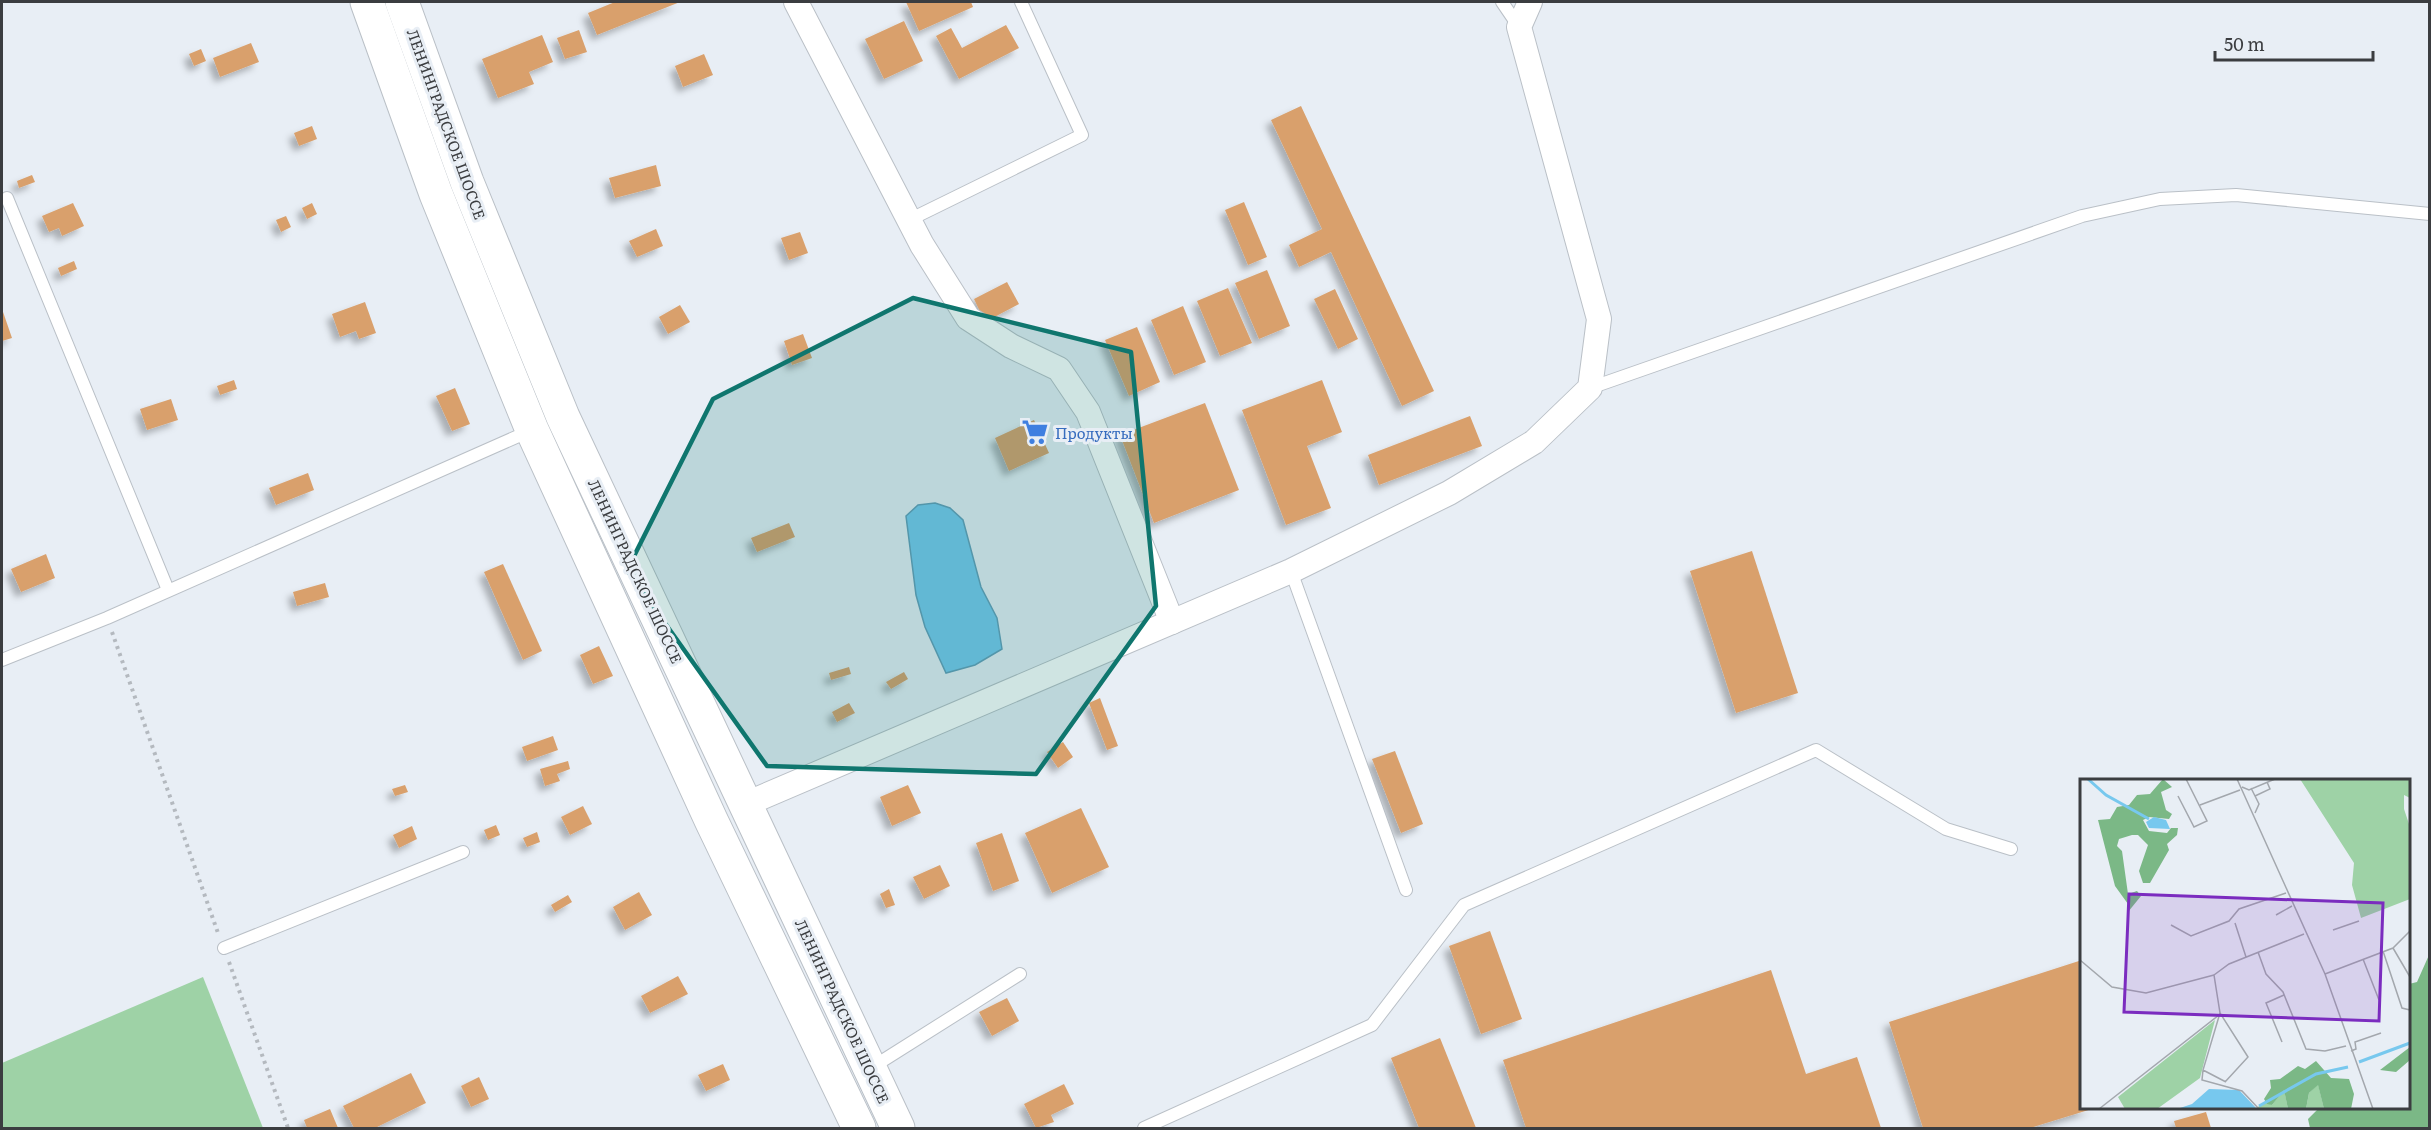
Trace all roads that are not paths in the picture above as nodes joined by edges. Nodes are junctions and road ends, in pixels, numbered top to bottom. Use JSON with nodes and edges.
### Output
{"nodes":[{"id":1,"x":366,"y":2,"type":"edge"},
{"id":2,"x":402,"y":2,"type":"edge"},
{"id":3,"x":796,"y":2,"type":"edge"},
{"id":4,"x":1021,"y":2,"type":"edge"},
{"id":5,"x":1502,"y":2,"type":"edge"},
{"id":6,"x":1530,"y":2,"type":"edge"},
{"id":7,"x":1519,"y":27,"type":"junction"},
{"id":8,"x":7,"y":198,"type":"dead end"},
{"id":9,"x":2430,"y":214,"type":"edge"},
{"id":10,"x":909,"y":220,"type":"junction"},
{"id":11,"x":1590,"y":388,"type":"junction"},
{"id":12,"x":532,"y":430,"type":"junction"},
{"id":13,"x":1291,"y":571,"type":"junction"},
{"id":14,"x":168,"y":590,"type":"junction"},
{"id":15,"x":1172,"y":622,"type":"junction"},
{"id":16,"x":2,"y":660,"type":"edge"},
{"id":17,"x":746,"y":804,"type":"junction"},
{"id":18,"x":2011,"y":849,"type":"dead end"},
{"id":19,"x":463,"y":852,"type":"dead end"},
{"id":20,"x":1406,"y":890,"type":"dead end"},
{"id":21,"x":224,"y":948,"type":"road end"},
{"id":22,"x":1020,"y":974,"type":"dead end"},
{"id":23,"x":870,"y":1068,"type":"junction"},
{"id":24,"x":859,"y":1128,"type":"edge"},
{"id":25,"x":898,"y":1128,"type":"edge"},
{"id":26,"x":1144,"y":1128,"type":"edge"}],
"edges":[{"from":1,"to":12,"type":"highway"},
{"from":2,"to":17,"type":"highway","name":"ЛЕНИНГРАДСКОЕ ШОССЕ"},
{"from":3,"to":10,"type":"street"},
{"from":4,"to":10,"type":"lane"},
{"from":5,"to":7,"type":"lane"},
{"from":6,"to":7,"type":"street"},
{"from":7,"to":11,"type":"street"},
{"from":8,"to":14,"type":"lane"},
{"from":9,"to":11,"type":"lane"},
{"from":10,"to":15,"type":"street"},
{"from":11,"to":13,"type":"street"},
{"from":12,"to":14,"type":"lane"},
{"from":12,"to":24,"type":"highway"},
{"from":13,"to":15,"type":"street"},
{"from":13,"to":20,"type":"lane"},
{"from":14,"to":16,"type":"lane"},
{"from":15,"to":17,"type":"street"},
{"from":17,"to":23,"type":"highway","name":"ЛЕНИНГРАДСКОЕ ШОССЕ"},
{"from":18,"to":26,"type":"lane"},
{"from":19,"to":21,"type":"lane"},
{"from":22,"to":23,"type":"lane"},
{"from":23,"to":25,"type":"highway","name":"ЛЕНИНГРАДСКОЕ ШОССЕ"}]}
